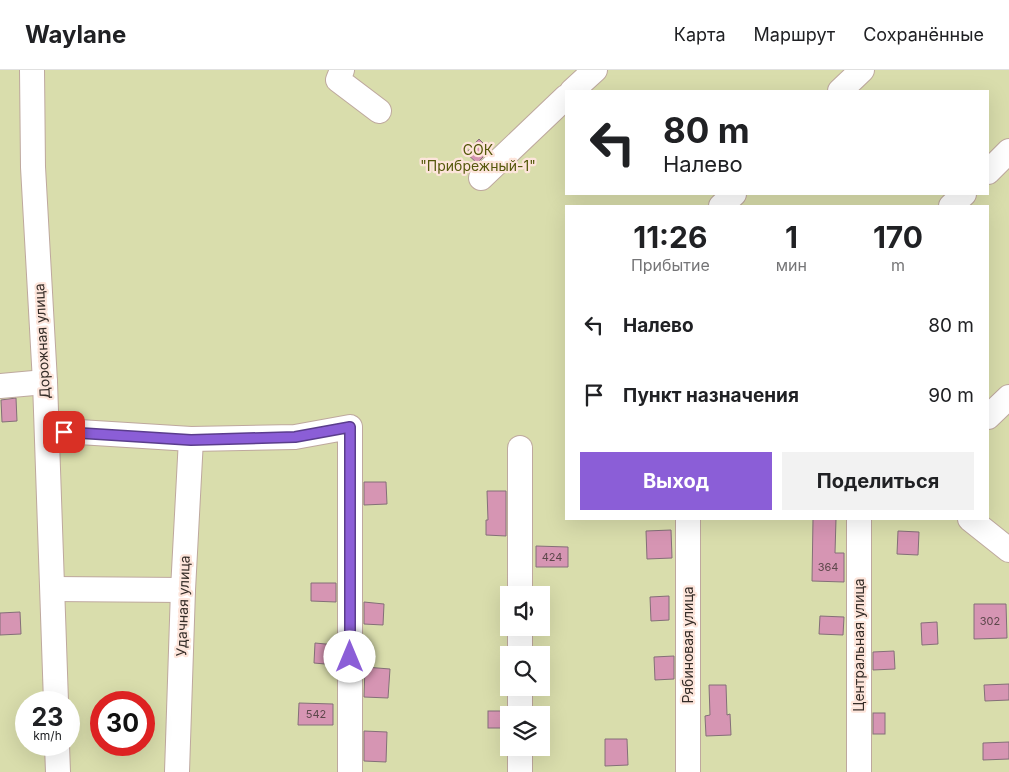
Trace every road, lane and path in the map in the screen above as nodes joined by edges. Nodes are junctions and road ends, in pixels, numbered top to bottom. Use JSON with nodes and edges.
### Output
{"nodes":[{"id":1,"x":32,"y":70,"type":"edge"},
{"id":2,"x":342,"y":70,"type":"edge"},
{"id":3,"x":595,"y":70,"type":"edge"},
{"id":4,"x":862,"y":70,"type":"edge"},
{"id":5,"x":573,"y":90,"type":"edge"},
{"id":6,"x":841,"y":90,"type":"edge"},
{"id":7,"x":565,"y":98,"type":"edge"},
{"id":8,"x":379,"y":111,"type":"dead end"},
{"id":9,"x":1009,"y":151,"type":"edge"},
{"id":10,"x":989,"y":171,"type":"edge"},
{"id":11,"x":482,"y":178,"type":"dead end"},
{"id":12,"x":733,"y":195,"type":"edge"},
{"id":13,"x":963,"y":195,"type":"edge"},
{"id":14,"x":722,"y":205,"type":"edge"},
{"id":15,"x":952,"y":205,"type":"edge"},
{"id":16,"x":45,"y":382,"type":"junction"},
{"id":17,"x":0,"y":386,"type":"edge"},
{"id":18,"x":1009,"y":396,"type":"edge"},
{"id":19,"x":989,"y":416,"type":"edge"},
{"id":20,"x":47,"y":430,"type":"junction"},
{"id":21,"x":191,"y":440,"type":"junction"},
{"id":22,"x":520,"y":448,"type":"dead end"},
{"id":23,"x":688,"y":520,"type":"edge"},
{"id":24,"x":859,"y":520,"type":"edge"},
{"id":25,"x":971,"y":520,"type":"edge"},
{"id":26,"x":1009,"y":550,"type":"edge"},
{"id":27,"x":520,"y":586,"type":"edge"},
{"id":28,"x":53,"y":589,"type":"junction"},
{"id":29,"x":183,"y":590,"type":"junction"},
{"id":30,"x":56,"y":691,"type":"edge"},
{"id":31,"x":57,"y":756,"type":"edge"},
{"id":32,"x":520,"y":756,"type":"edge"},
{"id":33,"x":58,"y":772,"type":"edge"},
{"id":34,"x":178,"y":772,"type":"edge"},
{"id":35,"x":350,"y":772,"type":"edge"},
{"id":36,"x":520,"y":772,"type":"edge"},
{"id":37,"x":688,"y":772,"type":"edge"},
{"id":38,"x":859,"y":772,"type":"edge"}],
"edges":[{"from":1,"to":16,"type":"street","name":"Дорожная улица"},
{"from":2,"to":8,"type":"street"},
{"from":3,"to":5,"type":"street"},
{"from":4,"to":6,"type":"street"},
{"from":7,"to":11,"type":"street"},
{"from":9,"to":10,"type":"street"},
{"from":12,"to":14,"type":"street"},
{"from":13,"to":15,"type":"street"},
{"from":16,"to":17,"type":"street"},
{"from":16,"to":20,"type":"street","name":"Дорожная улица"},
{"from":18,"to":19,"type":"street"},
{"from":20,"to":21,"type":"street"},
{"from":20,"to":28,"type":"street","name":"Дорожная улица"},
{"from":21,"to":29,"type":"street","name":"Удачная улица"},
{"from":21,"to":35,"type":"street"},
{"from":22,"to":27,"type":"street"},
{"from":23,"to":37,"type":"street","name":"Рябиновая улица"},
{"from":24,"to":38,"type":"street","name":"Центральная улица"},
{"from":25,"to":26,"type":"street"},
{"from":28,"to":29,"type":"street"},
{"from":28,"to":30,"type":"street","name":"Дорожная улица"},
{"from":29,"to":34,"type":"street","name":"Удачная улица"},
{"from":31,"to":33,"type":"street"},
{"from":32,"to":36,"type":"street"}]}
